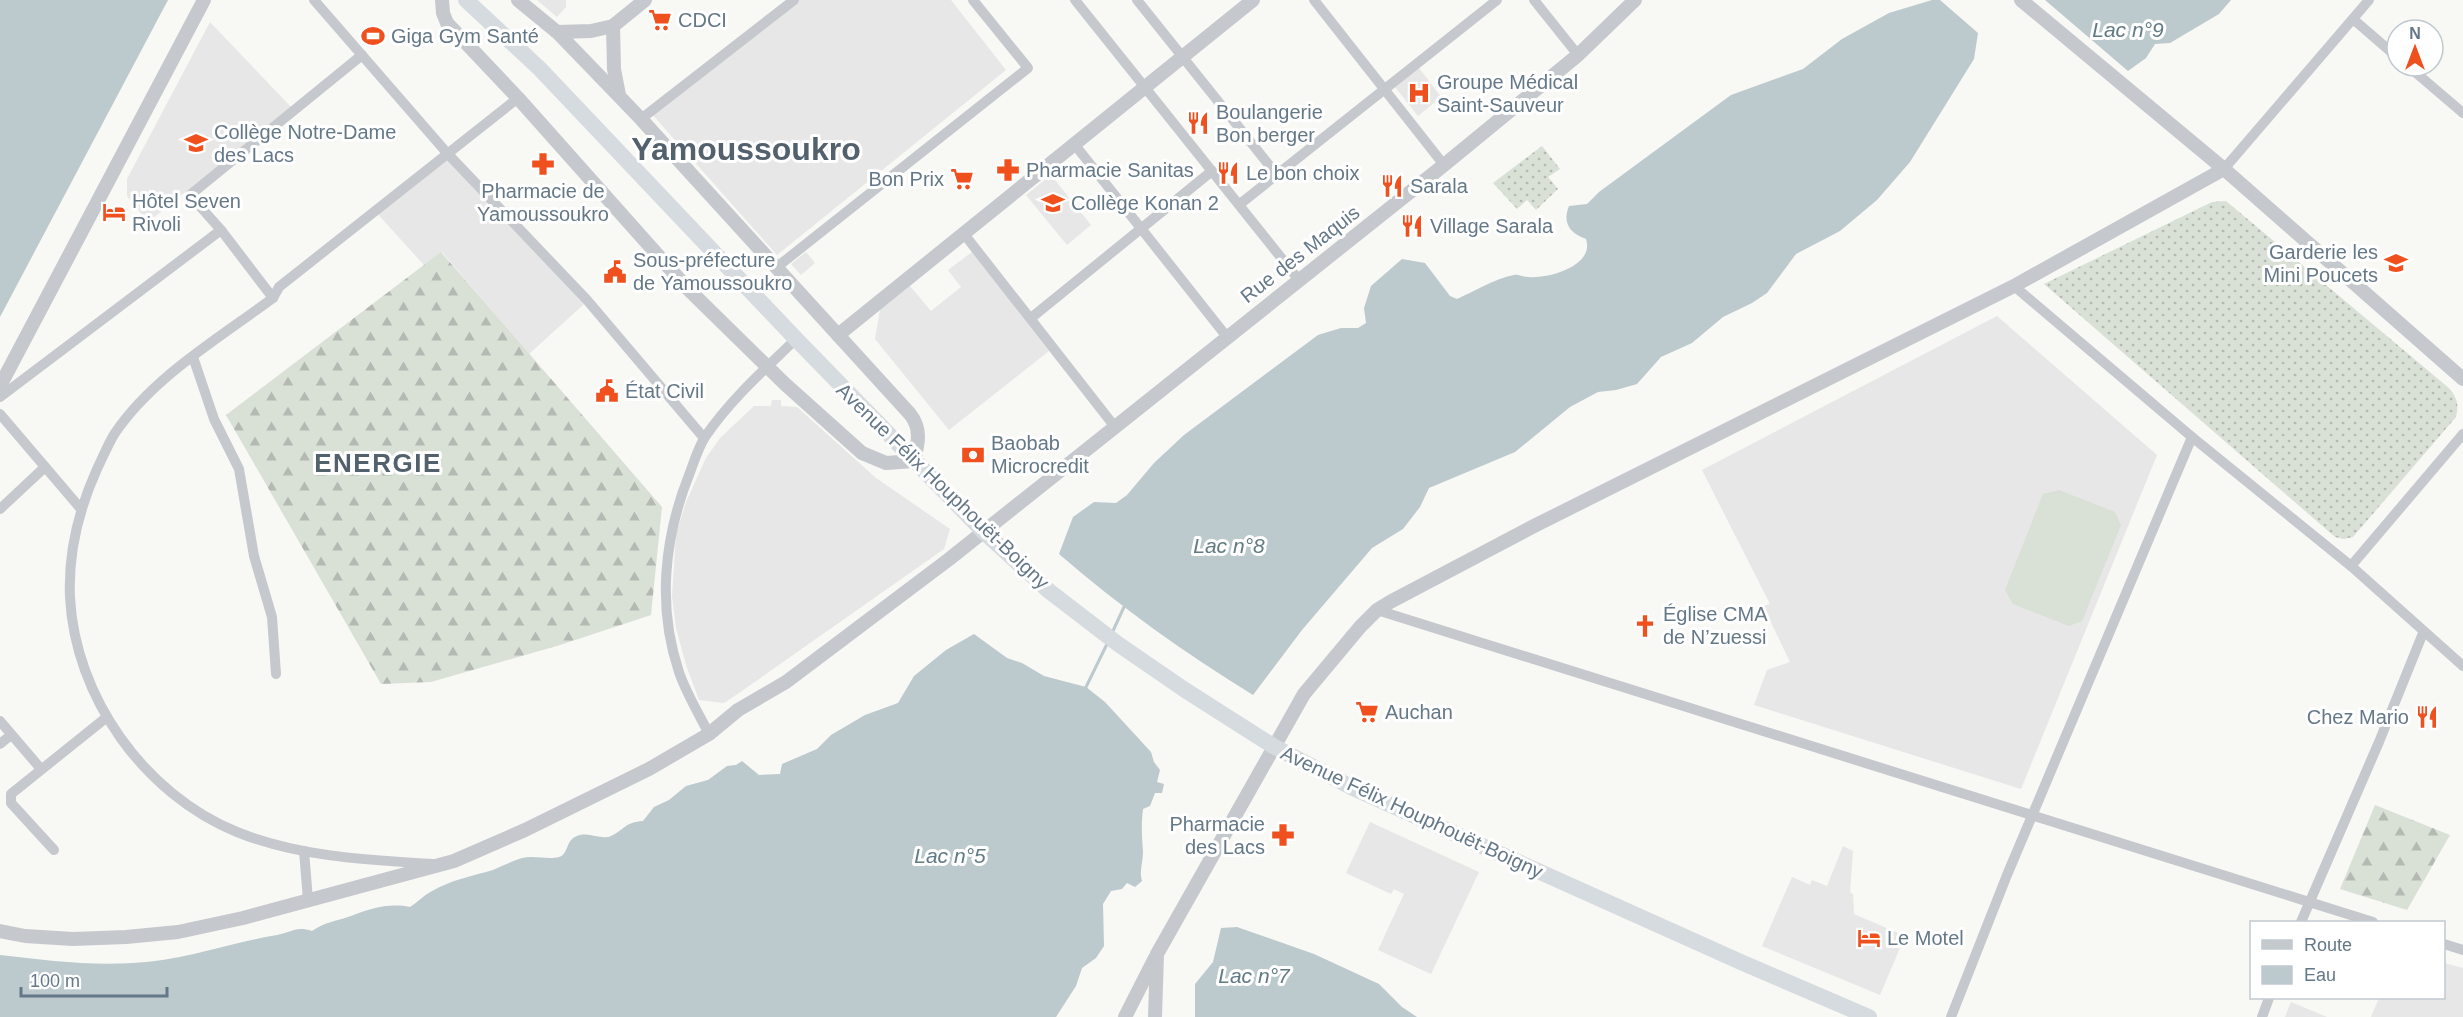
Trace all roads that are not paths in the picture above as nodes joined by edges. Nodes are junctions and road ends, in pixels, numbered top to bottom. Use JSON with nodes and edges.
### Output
{"nodes":[{"id":1,"x":204,"y":0,"type":"edge"},
{"id":2,"x":314,"y":0,"type":"edge"},
{"id":3,"x":442,"y":0,"type":"edge"},
{"id":4,"x":466,"y":0,"type":"edge"},
{"id":5,"x":518,"y":0,"type":"edge"},
{"id":6,"x":645,"y":0,"type":"edge"},
{"id":7,"x":794,"y":0,"type":"edge"},
{"id":8,"x":973,"y":0,"type":"edge"},
{"id":9,"x":1075,"y":0,"type":"edge"},
{"id":10,"x":1137,"y":0,"type":"edge"},
{"id":11,"x":1253,"y":0,"type":"edge"},
{"id":12,"x":1314,"y":0,"type":"edge"},
{"id":13,"x":1497,"y":0,"type":"edge"},
{"id":14,"x":1534,"y":0,"type":"edge"},
{"id":15,"x":1635,"y":0,"type":"edge"},
{"id":16,"x":2020,"y":0,"type":"edge"},
{"id":17,"x":2369,"y":0,"type":"edge"},
{"id":18,"x":1483,"y":4,"type":"edge"},
{"id":19,"x":2353,"y":19,"type":"junction"},
{"id":20,"x":613,"y":26,"type":"junction"},
{"id":21,"x":557,"y":32,"type":"junction"},
{"id":22,"x":2385,"y":47,"type":"edge"},
{"id":23,"x":362,"y":55,"type":"junction"},
{"id":24,"x":1578,"y":55,"type":"junction"},
{"id":25,"x":1182,"y":58,"type":"junction"},
{"id":26,"x":2422,"y":78,"type":"edge"},
{"id":27,"x":1145,"y":89,"type":"junction"},
{"id":28,"x":1383,"y":89,"type":"junction"},
{"id":29,"x":619,"y":96,"type":"junction"},
{"id":30,"x":518,"y":98,"type":"junction"},
{"id":31,"x":2463,"y":113,"type":"edge"},
{"id":32,"x":641,"y":119,"type":"junction"},
{"id":33,"x":1075,"y":145,"type":"junction"},
{"id":34,"x":447,"y":153,"type":"junction"},
{"id":35,"x":1444,"y":165,"type":"junction"},
{"id":36,"x":2224,"y":169,"type":"junction"},
{"id":37,"x":1212,"y":171,"type":"junction"},
{"id":38,"x":1277,"y":175,"type":"junction"},
{"id":39,"x":1240,"y":204,"type":"junction"},
{"id":40,"x":1142,"y":228,"type":"junction"},
{"id":41,"x":221,"y":230,"type":"junction"},
{"id":42,"x":964,"y":234,"type":"junction"},
{"id":43,"x":777,"y":267,"type":"junction"},
{"id":44,"x":1299,"y":280,"type":"junction"},
{"id":45,"x":2014,"y":286,"type":"junction"},
{"id":46,"x":273,"y":298,"type":"junction"},
{"id":47,"x":1031,"y":318,"type":"junction"},
{"id":48,"x":838,"y":335,"type":"junction"},
{"id":49,"x":1227,"y":337,"type":"junction"},
{"id":50,"x":796,"y":339,"type":"junction"},
{"id":51,"x":193,"y":357,"type":"junction"},
{"id":52,"x":767,"y":368,"type":"junction"},
{"id":53,"x":2463,"y":379,"type":"edge"},
{"id":54,"x":0,"y":386,"type":"edge"},
{"id":55,"x":0,"y":397,"type":"edge"},
{"id":56,"x":0,"y":414,"type":"edge"},
{"id":57,"x":1115,"y":426,"type":"junction"},
{"id":58,"x":2463,"y":434,"type":"edge"},
{"id":59,"x":2192,"y":437,"type":"junction"},
{"id":60,"x":704,"y":438,"type":"junction"},
{"id":61,"x":914,"y":461,"type":"junction"},
{"id":62,"x":45,"y":467,"type":"junction"},
{"id":63,"x":0,"y":509,"type":"edge"},
{"id":64,"x":81,"y":509,"type":"junction"},
{"id":65,"x":983,"y":531,"type":"junction"},
{"id":66,"x":2351,"y":566,"type":"junction"},
{"id":67,"x":1377,"y":610,"type":"junction"},
{"id":68,"x":2423,"y":633,"type":"junction"},
{"id":69,"x":2463,"y":666,"type":"edge"},
{"id":70,"x":276,"y":674,"type":"dead end"},
{"id":71,"x":107,"y":717,"type":"junction"},
{"id":72,"x":0,"y":721,"type":"edge"},
{"id":73,"x":708,"y":734,"type":"junction"},
{"id":74,"x":11,"y":735,"type":"junction"},
{"id":75,"x":0,"y":744,"type":"edge"},
{"id":76,"x":1273,"y":746,"type":"junction"},
{"id":77,"x":41,"y":769,"type":"junction"},
{"id":78,"x":2032,"y":816,"type":"junction"},
{"id":79,"x":54,"y":850,"type":"dead end"},
{"id":80,"x":304,"y":851,"type":"junction"},
{"id":81,"x":443,"y":865,"type":"junction"},
{"id":82,"x":308,"y":900,"type":"junction"},
{"id":83,"x":2309,"y":903,"type":"junction"},
{"id":84,"x":2301,"y":921,"type":"edge"},
{"id":85,"x":2370,"y":921,"type":"edge"},
{"id":86,"x":0,"y":931,"type":"edge"},
{"id":87,"x":2445,"y":944,"type":"edge"},
{"id":88,"x":2463,"y":950,"type":"edge"},
{"id":89,"x":1157,"y":954,"type":"junction"},
{"id":90,"x":2270,"y":999,"type":"edge"},
{"id":91,"x":1125,"y":1017,"type":"edge"},
{"id":92,"x":1155,"y":1017,"type":"edge"},
{"id":93,"x":1869,"y":1017,"type":"edge"},
{"id":94,"x":1951,"y":1017,"type":"edge"},
{"id":95,"x":2262,"y":1017,"type":"edge"}],
"edges":[{"from":1,"to":54,"type":"street"},
{"from":2,"to":23,"type":"street"},
{"from":3,"to":30,"type":"street"},
{"from":4,"to":50,"type":"highway","name":"Avenue Félix Houphouët-Boigny"},
{"from":5,"to":21,"type":"street"},
{"from":6,"to":20,"type":"street"},
{"from":7,"to":32,"type":"street"},
{"from":8,"to":43,"type":"street"},
{"from":9,"to":27,"type":"street"},
{"from":10,"to":25,"type":"street"},
{"from":11,"to":25,"type":"street"},
{"from":12,"to":28,"type":"street"},
{"from":13,"to":18,"type":"street"},
{"from":14,"to":24,"type":"street"},
{"from":15,"to":24,"type":"street","name":"Rue des Maquis"},
{"from":16,"to":36,"type":"street"},
{"from":17,"to":19,"type":"street"},
{"from":18,"to":28,"type":"street"},
{"from":19,"to":22,"type":"street"},
{"from":19,"to":36,"type":"street"},
{"from":20,"to":21,"type":"street"},
{"from":20,"to":29,"type":"street"},
{"from":21,"to":29,"type":"street"},
{"from":23,"to":34,"type":"street"},
{"from":23,"to":41,"type":"street"},
{"from":24,"to":35,"type":"street","name":"Rue des Maquis"},
{"from":25,"to":27,"type":"street"},
{"from":25,"to":38,"type":"street"},
{"from":26,"to":31,"type":"street"},
{"from":27,"to":33,"type":"street"},
{"from":27,"to":37,"type":"street"},
{"from":28,"to":35,"type":"street"},
{"from":28,"to":38,"type":"street"},
{"from":29,"to":32,"type":"street"},
{"from":30,"to":34,"type":"street"},
{"from":30,"to":52,"type":"street"},
{"from":32,"to":43,"type":"street"},
{"from":33,"to":40,"type":"street"},
{"from":33,"to":42,"type":"street"},
{"from":34,"to":46,"type":"street"},
{"from":34,"to":60,"type":"street"},
{"from":35,"to":44,"type":"street","name":"Rue des Maquis"},
{"from":36,"to":45,"type":"street"},
{"from":36,"to":53,"type":"street"},
{"from":37,"to":39,"type":"street"},
{"from":37,"to":40,"type":"street"},
{"from":38,"to":39,"type":"street"},
{"from":39,"to":44,"type":"street"},
{"from":40,"to":47,"type":"street"},
{"from":40,"to":49,"type":"street"},
{"from":41,"to":46,"type":"street"},
{"from":41,"to":55,"type":"street"},
{"from":42,"to":47,"type":"street"},
{"from":42,"to":48,"type":"street"},
{"from":43,"to":48,"type":"street"},
{"from":44,"to":49,"type":"street","name":"Rue des Maquis"},
{"from":45,"to":59,"type":"street"},
{"from":45,"to":67,"type":"street"},
{"from":46,"to":51,"type":"street"},
{"from":47,"to":57,"type":"street"},
{"from":48,"to":61,"type":"street"},
{"from":49,"to":57,"type":"street","name":"Rue des Maquis"},
{"from":50,"to":52,"type":"street"},
{"from":50,"to":61,"type":"highway","name":"Avenue Félix Houphouët-Boigny"},
{"from":51,"to":64,"type":"street"},
{"from":51,"to":70,"type":"street"},
{"from":52,"to":60,"type":"street"},
{"from":52,"to":61,"type":"street"},
{"from":56,"to":62,"type":"street"},
{"from":57,"to":65,"type":"street","name":"Rue des Maquis"},
{"from":58,"to":66,"type":"street"},
{"from":59,"to":66,"type":"street"},
{"from":59,"to":78,"type":"street"},
{"from":60,"to":73,"type":"street"},
{"from":61,"to":65,"type":"highway","name":"Avenue Félix Houphouët-Boigny"},
{"from":62,"to":63,"type":"street"},
{"from":62,"to":64,"type":"street"},
{"from":64,"to":71,"type":"street"},
{"from":65,"to":73,"type":"street","name":"Rue des Maquis"},
{"from":65,"to":76,"type":"highway","name":"Avenue Félix Houphouët-Boigny"},
{"from":66,"to":68,"type":"street"},
{"from":67,"to":76,"type":"street"},
{"from":67,"to":78,"type":"street"},
{"from":68,"to":69,"type":"street"},
{"from":68,"to":83,"type":"street"},
{"from":71,"to":77,"type":"street"},
{"from":71,"to":80,"type":"street"},
{"from":72,"to":74,"type":"street"},
{"from":73,"to":81,"type":"street","name":"Rue des Maquis"},
{"from":74,"to":75,"type":"street"},
{"from":74,"to":77,"type":"street"},
{"from":76,"to":89,"type":"street"},
{"from":76,"to":93,"type":"highway","name":"Avenue Félix Houphouët-Boigny"},
{"from":77,"to":79,"type":"street"},
{"from":78,"to":83,"type":"street"},
{"from":78,"to":94,"type":"street"},
{"from":80,"to":81,"type":"street"},
{"from":80,"to":82,"type":"street"},
{"from":81,"to":82,"type":"street","name":"Rue des Maquis"},
{"from":82,"to":86,"type":"street","name":"Rue des Maquis"},
{"from":83,"to":84,"type":"street"},
{"from":83,"to":85,"type":"street"},
{"from":87,"to":88,"type":"street"},
{"from":89,"to":91,"type":"street"},
{"from":89,"to":92,"type":"street"},
{"from":90,"to":95,"type":"street"}]}
